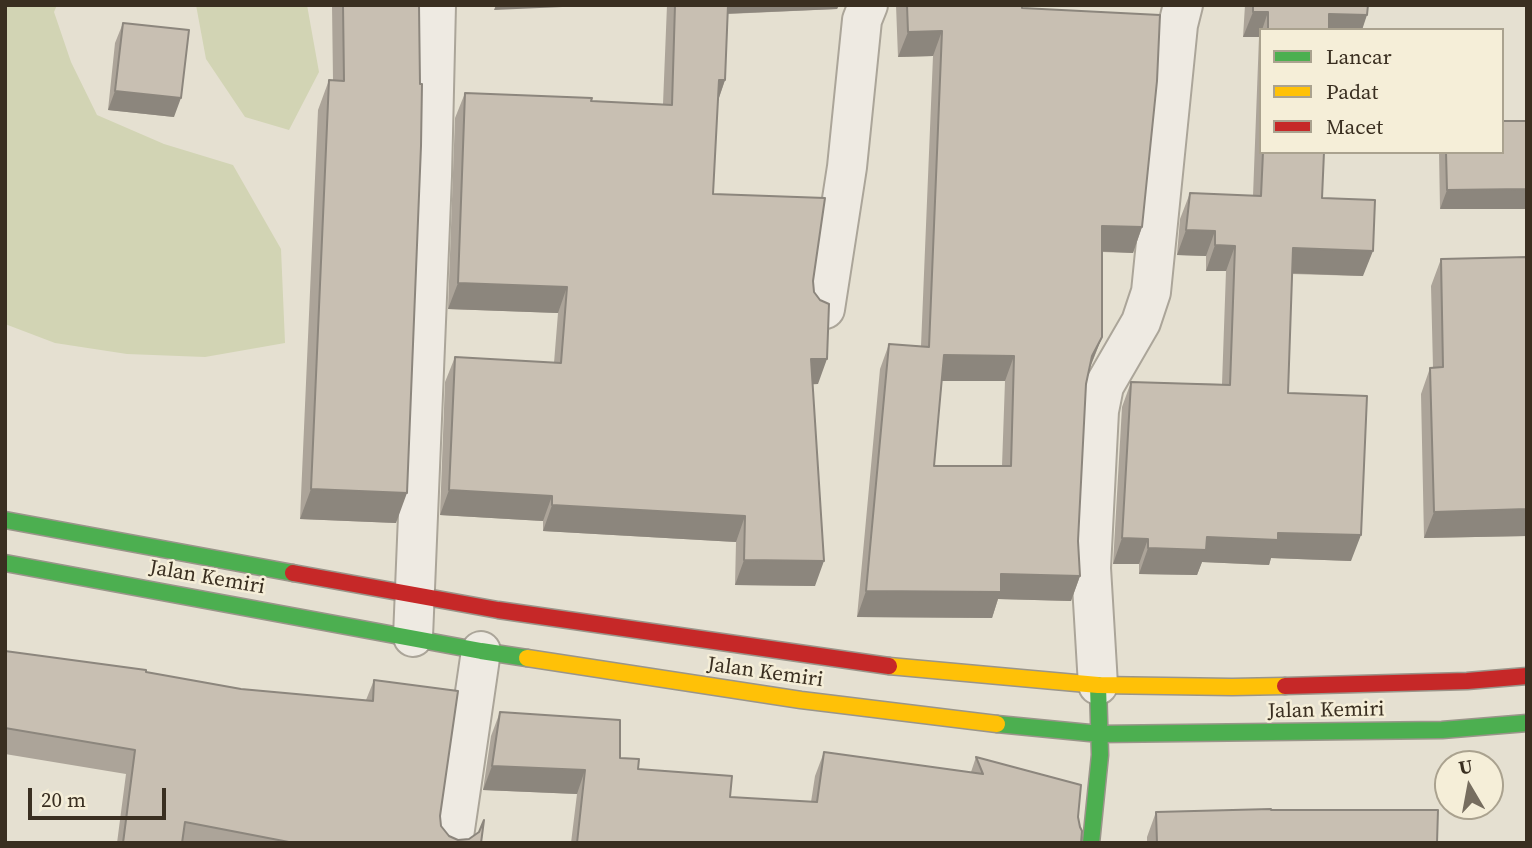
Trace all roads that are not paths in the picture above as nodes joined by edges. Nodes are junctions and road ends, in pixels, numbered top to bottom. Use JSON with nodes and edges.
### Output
{"nodes":[{"id":1,"x":436,"y":5,"type":"edge"},
{"id":2,"x":868,"y":5,"type":"edge"},
{"id":3,"x":1183,"y":5,"type":"edge"},
{"id":4,"x":825,"y":309,"type":"edge"},
{"id":5,"x":5,"y":520,"type":"edge"},
{"id":6,"x":5,"y":563,"type":"edge"},
{"id":7,"x":415,"y":595,"type":"junction"},
{"id":8,"x":413,"y":638,"type":"junction"},
{"id":9,"x":481,"y":651,"type":"junction"},
{"id":10,"x":1527,"y":676,"type":"edge"},
{"id":11,"x":1098,"y":685,"type":"junction"},
{"id":12,"x":1527,"y":723,"type":"edge"},
{"id":13,"x":1100,"y":734,"type":"junction"},
{"id":14,"x":453,"y":843,"type":"edge"},
{"id":15,"x":1091,"y":843,"type":"edge"}],
"edges":[{"from":1,"to":7,"type":"street"},
{"from":2,"to":4,"type":"street"},
{"from":3,"to":11,"type":"street"},
{"from":5,"to":7,"type":"main road","name":"Jalan Kemiri"},
{"from":6,"to":8,"type":"main road","name":"Jalan Kemiri"},
{"from":7,"to":8,"type":"street"},
{"from":7,"to":11,"type":"main road","name":"Jalan Kemiri"},
{"from":8,"to":9,"type":"main road","name":"Jalan Kemiri"},
{"from":9,"to":13,"type":"main road","name":"Jalan Kemiri"},
{"from":9,"to":14,"type":"street"},
{"from":10,"to":11,"type":"main road","name":"Jalan Kemiri"},
{"from":11,"to":13,"type":"main road"},
{"from":12,"to":13,"type":"main road","name":"Jalan Kemiri"},
{"from":13,"to":15,"type":"main road"}]}
